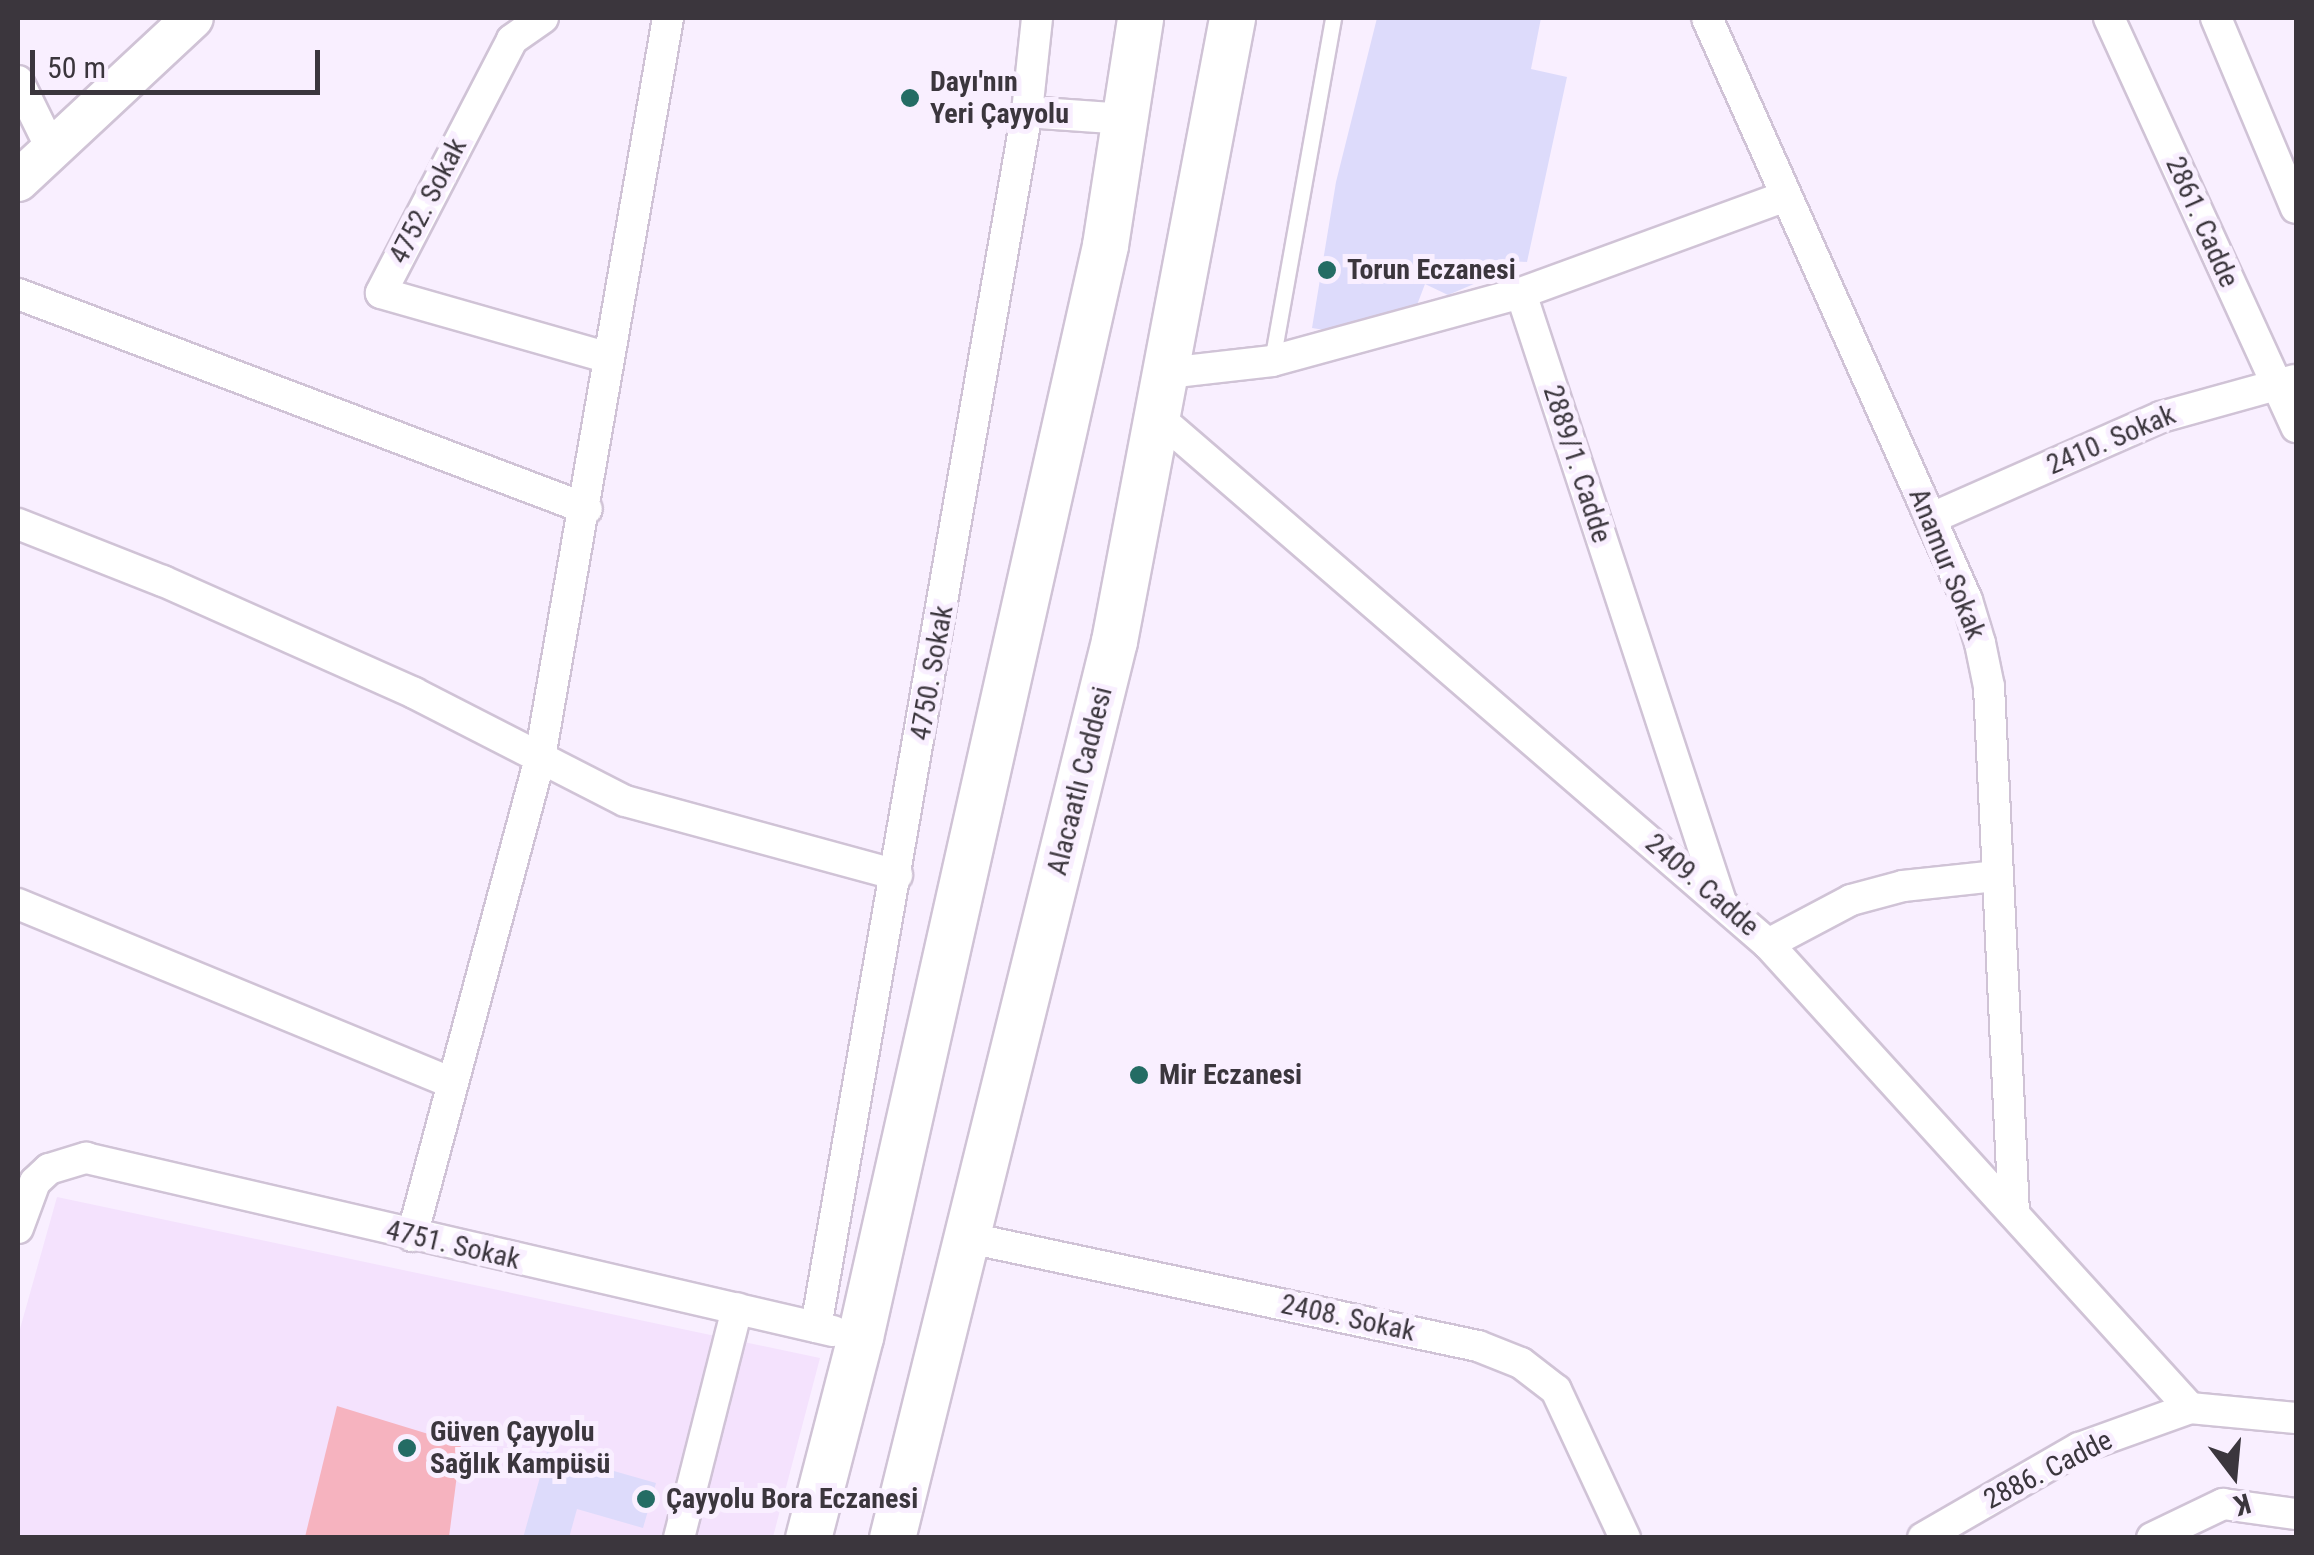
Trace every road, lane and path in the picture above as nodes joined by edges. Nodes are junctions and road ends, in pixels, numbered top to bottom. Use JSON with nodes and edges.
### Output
{"nodes":[{"id":1,"x":193,"y":18,"type":"edge"},
{"id":2,"x":543,"y":18,"type":"edge"},
{"id":3,"x":668,"y":18,"type":"edge"},
{"id":4,"x":1037,"y":18,"type":"edge"},
{"id":5,"x":1140,"y":18,"type":"edge"},
{"id":6,"x":1232,"y":18,"type":"edge"},
{"id":7,"x":1333,"y":18,"type":"edge"},
{"id":8,"x":1707,"y":18,"type":"edge"},
{"id":9,"x":2109,"y":18,"type":"edge"},
{"id":10,"x":2216,"y":18,"type":"edge"},
{"id":11,"x":18,"y":80,"type":"edge"},
{"id":12,"x":1026,"y":112,"type":"junction"},
{"id":13,"x":1125,"y":119,"type":"junction"},
{"id":14,"x":52,"y":150,"type":"junction"},
{"id":15,"x":18,"y":180,"type":"edge"},
{"id":16,"x":1784,"y":197,"type":"junction"},
{"id":17,"x":2296,"y":208,"type":"edge"},
{"id":18,"x":1521,"y":293,"type":"junction"},
{"id":19,"x":18,"y":294,"type":"edge"},
{"id":20,"x":608,"y":358,"type":"junction"},
{"id":21,"x":1272,"y":361,"type":"junction"},
{"id":22,"x":1167,"y":373,"type":"junction"},
{"id":23,"x":2286,"y":380,"type":"edge"},
{"id":24,"x":1159,"y":418,"type":"junction"},
{"id":25,"x":2296,"y":427,"type":"edge"},
{"id":26,"x":587,"y":509,"type":"junction"},
{"id":27,"x":1932,"y":518,"type":"junction"},
{"id":28,"x":18,"y":524,"type":"edge"},
{"id":29,"x":540,"y":757,"type":"junction"},
{"id":30,"x":898,"y":876,"type":"junction"},
{"id":31,"x":1997,"y":876,"type":"junction"},
{"id":32,"x":1720,"y":900,"type":"junction"},
{"id":33,"x":18,"y":904,"type":"edge"},
{"id":34,"x":1768,"y":944,"type":"junction"},
{"id":35,"x":453,"y":1083,"type":"junction"},
{"id":36,"x":2014,"y":1214,"type":"junction"},
{"id":37,"x":18,"y":1228,"type":"edge"},
{"id":38,"x":412,"y":1236,"type":"junction"},
{"id":39,"x":969,"y":1238,"type":"junction"},
{"id":40,"x":737,"y":1308,"type":"junction"},
{"id":41,"x":816,"y":1327,"type":"junction"},
{"id":42,"x":860,"y":1337,"type":"junction"},
{"id":43,"x":2190,"y":1408,"type":"junction"},
{"id":44,"x":2296,"y":1418,"type":"edge"},
{"id":45,"x":2296,"y":1514,"type":"edge"},
{"id":46,"x":679,"y":1538,"type":"edge"},
{"id":47,"x":808,"y":1538,"type":"edge"},
{"id":48,"x":892,"y":1538,"type":"edge"},
{"id":49,"x":1624,"y":1538,"type":"edge"},
{"id":50,"x":1923,"y":1538,"type":"edge"},
{"id":51,"x":2152,"y":1538,"type":"edge"}],
"edges":[{"from":1,"to":14,"type":"street"},
{"from":2,"to":20,"type":"street","name":"4752. Sokak"},
{"from":3,"to":20,"type":"street"},
{"from":4,"to":12,"type":"street","name":"4750. Sokak"},
{"from":5,"to":13,"type":"main road"},
{"from":6,"to":22,"type":"main road","name":"Alacaatlı Caddesi"},
{"from":7,"to":21,"type":"lane"},
{"from":8,"to":16,"type":"street","name":"Anamur Sokak"},
{"from":9,"to":23,"type":"street","name":"2861. Cadde"},
{"from":10,"to":17,"type":"street"},
{"from":11,"to":14,"type":"street"},
{"from":12,"to":13,"type":"street"},
{"from":12,"to":30,"type":"street","name":"4750. Sokak"},
{"from":13,"to":42,"type":"main road"},
{"from":14,"to":15,"type":"street"},
{"from":16,"to":18,"type":"street"},
{"from":16,"to":27,"type":"street","name":"Anamur Sokak"},
{"from":18,"to":21,"type":"street"},
{"from":18,"to":32,"type":"street","name":"2889/1. Cadde"},
{"from":19,"to":26,"type":"street"},
{"from":20,"to":26,"type":"street"},
{"from":21,"to":22,"type":"street"},
{"from":22,"to":24,"type":"main road","name":"Alacaatlı Caddesi"},
{"from":23,"to":25,"type":"street","name":"2861. Cadde"},
{"from":23,"to":27,"type":"street","name":"2410. Sokak"},
{"from":24,"to":32,"type":"street","name":"2409. Cadde"},
{"from":24,"to":39,"type":"main road","name":"Alacaatlı Caddesi"},
{"from":26,"to":29,"type":"street"},
{"from":27,"to":31,"type":"street","name":"Anamur Sokak"},
{"from":28,"to":29,"type":"street"},
{"from":29,"to":30,"type":"street"},
{"from":29,"to":35,"type":"street"},
{"from":30,"to":41,"type":"street","name":"4750. Sokak"},
{"from":31,"to":34,"type":"street"},
{"from":31,"to":36,"type":"street","name":"Anamur Sokak"},
{"from":32,"to":34,"type":"street","name":"2409. Cadde"},
{"from":33,"to":35,"type":"street"},
{"from":34,"to":36,"type":"street","name":"2409. Cadde"},
{"from":35,"to":38,"type":"street"},
{"from":36,"to":43,"type":"street","name":"2409. Cadde"},
{"from":37,"to":38,"type":"street","name":"4751. Sokak"},
{"from":38,"to":40,"type":"street","name":"4751. Sokak"},
{"from":39,"to":48,"type":"main road","name":"Alacaatlı Caddesi"},
{"from":39,"to":49,"type":"street","name":"2408. Sokak"},
{"from":40,"to":41,"type":"street","name":"4751. Sokak"},
{"from":40,"to":46,"type":"street"},
{"from":41,"to":42,"type":"street","name":"4751. Sokak"},
{"from":42,"to":47,"type":"main road"},
{"from":43,"to":44,"type":"street","name":"2886. Cadde"},
{"from":43,"to":50,"type":"street","name":"2886. Cadde"},
{"from":45,"to":51,"type":"street"}]}
